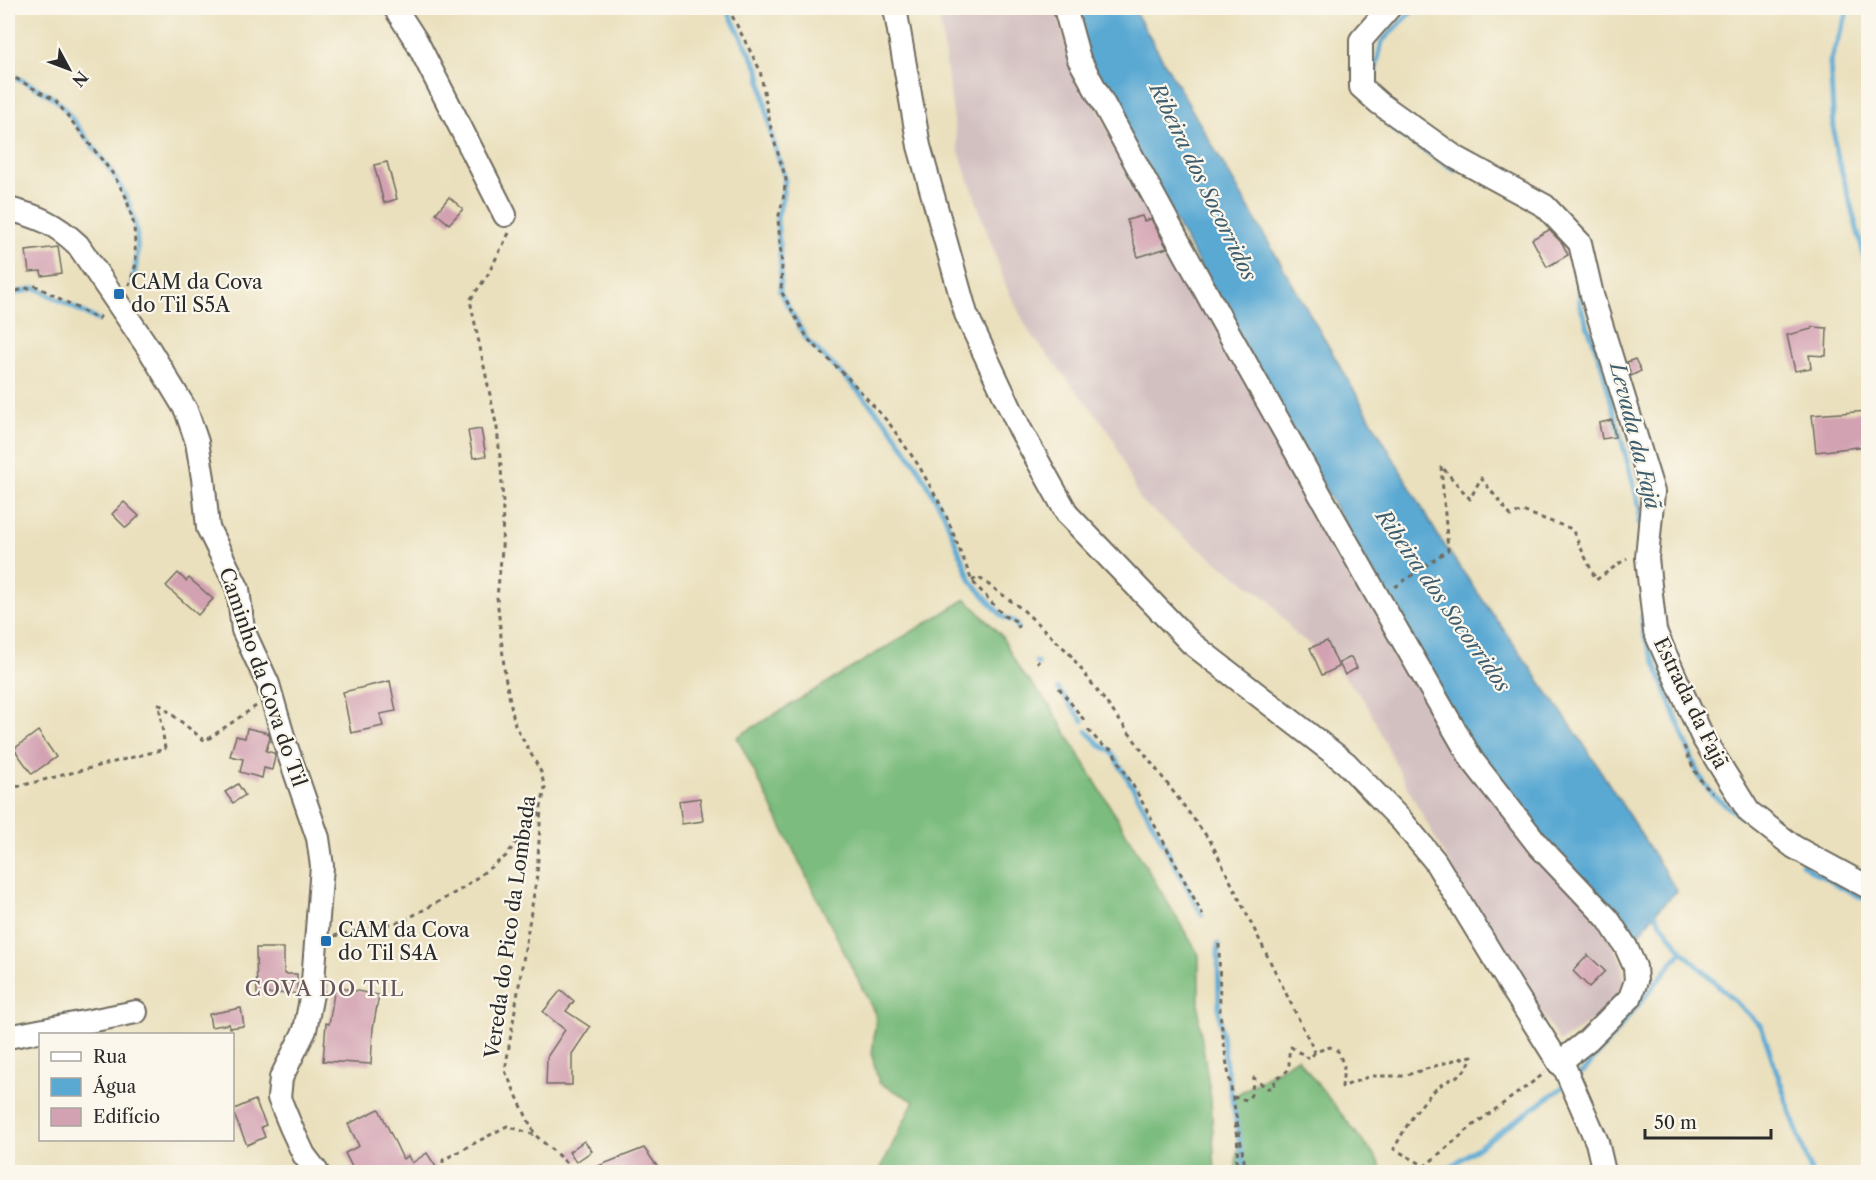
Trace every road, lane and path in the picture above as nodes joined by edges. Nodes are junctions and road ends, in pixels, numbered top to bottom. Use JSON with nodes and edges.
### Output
{"nodes":[{"id":1,"x":395,"y":8,"type":"edge"},
{"id":2,"x":728,"y":8,"type":"edge"},
{"id":3,"x":895,"y":8,"type":"edge"},
{"id":4,"x":1065,"y":8,"type":"edge"},
{"id":5,"x":1389,"y":8,"type":"edge"},
{"id":6,"x":8,"y":74,"type":"edge"},
{"id":7,"x":8,"y":209,"type":"edge"},
{"id":8,"x":504,"y":216,"type":"joint"},
{"id":9,"x":8,"y":293,"type":"edge"},
{"id":10,"x":115,"y":300,"type":"junction"},
{"id":11,"x":1647,"y":558,"type":"junction"},
{"id":12,"x":972,"y":581,"type":"junction"},
{"id":13,"x":1379,"y":599,"type":"junction"},
{"id":14,"x":1019,"y":628,"type":"dead end"},
{"id":15,"x":1059,"y":688,"type":"dead end"},
{"id":16,"x":271,"y":696,"type":"junction"},
{"id":17,"x":1084,"y":720,"type":"dead end"},
{"id":18,"x":1088,"y":730,"type":"dead end"},
{"id":19,"x":1680,"y":738,"type":"dead end"},
{"id":20,"x":8,"y":789,"type":"edge"},
{"id":21,"x":1715,"y":794,"type":"dead end"},
{"id":22,"x":542,"y":807,"type":"junction"},
{"id":23,"x":1869,"y":887,"type":"edge"},
{"id":24,"x":1203,"y":915,"type":"dead end"},
{"id":25,"x":318,"y":940,"type":"junction"},
{"id":26,"x":1219,"y":944,"type":"dead end"},
{"id":27,"x":136,"y":1012,"type":"dead end"},
{"id":28,"x":8,"y":1037,"type":"edge"},
{"id":29,"x":1315,"y":1052,"type":"junction"},
{"id":30,"x":1561,"y":1063,"type":"junction"},
{"id":31,"x":1233,"y":1097,"type":"junction"},
{"id":32,"x":535,"y":1135,"type":"junction"},
{"id":33,"x":317,"y":1173,"type":"edge"},
{"id":34,"x":443,"y":1173,"type":"edge"},
{"id":35,"x":577,"y":1173,"type":"edge"},
{"id":36,"x":1235,"y":1173,"type":"edge"},
{"id":37,"x":1246,"y":1173,"type":"edge"},
{"id":38,"x":1604,"y":1173,"type":"edge"}],
"edges":[{"from":1,"to":8,"type":"street"},
{"from":2,"to":12,"type":"path"},
{"from":3,"to":30,"type":"street"},
{"from":4,"to":13,"type":"street"},
{"from":5,"to":11,"type":"street","name":"Estrada da Fajã"},
{"from":6,"to":10,"type":"path"},
{"from":7,"to":10,"type":"street","name":"Caminho da Cova do Til"},
{"from":8,"to":22,"type":"path","name":"Vereda do Pico da Lombada"},
{"from":9,"to":10,"type":"path"},
{"from":10,"to":16,"type":"street","name":"Caminho da Cova do Til"},
{"from":11,"to":13,"type":"path"},
{"from":11,"to":23,"type":"street","name":"Estrada da Fajã"},
{"from":12,"to":14,"type":"path"},
{"from":12,"to":29,"type":"path"},
{"from":13,"to":30,"type":"street"},
{"from":15,"to":17,"type":"path"},
{"from":16,"to":20,"type":"path"},
{"from":16,"to":25,"type":"street","name":"Caminho da Cova do Til"},
{"from":18,"to":24,"type":"path"},
{"from":19,"to":21,"type":"path"},
{"from":22,"to":25,"type":"path"},
{"from":22,"to":32,"type":"path","name":"Vereda do Pico da Lombada"},
{"from":25,"to":33,"type":"street","name":"Caminho da Cova do Til"},
{"from":26,"to":31,"type":"path"},
{"from":27,"to":28,"type":"street"},
{"from":29,"to":30,"type":"path"},
{"from":29,"to":31,"type":"path"},
{"from":30,"to":38,"type":"street"},
{"from":31,"to":36,"type":"path"},
{"from":31,"to":37,"type":"path"},
{"from":32,"to":34,"type":"path"},
{"from":32,"to":35,"type":"path","name":"Vereda do Pico da Lombada"}]}
